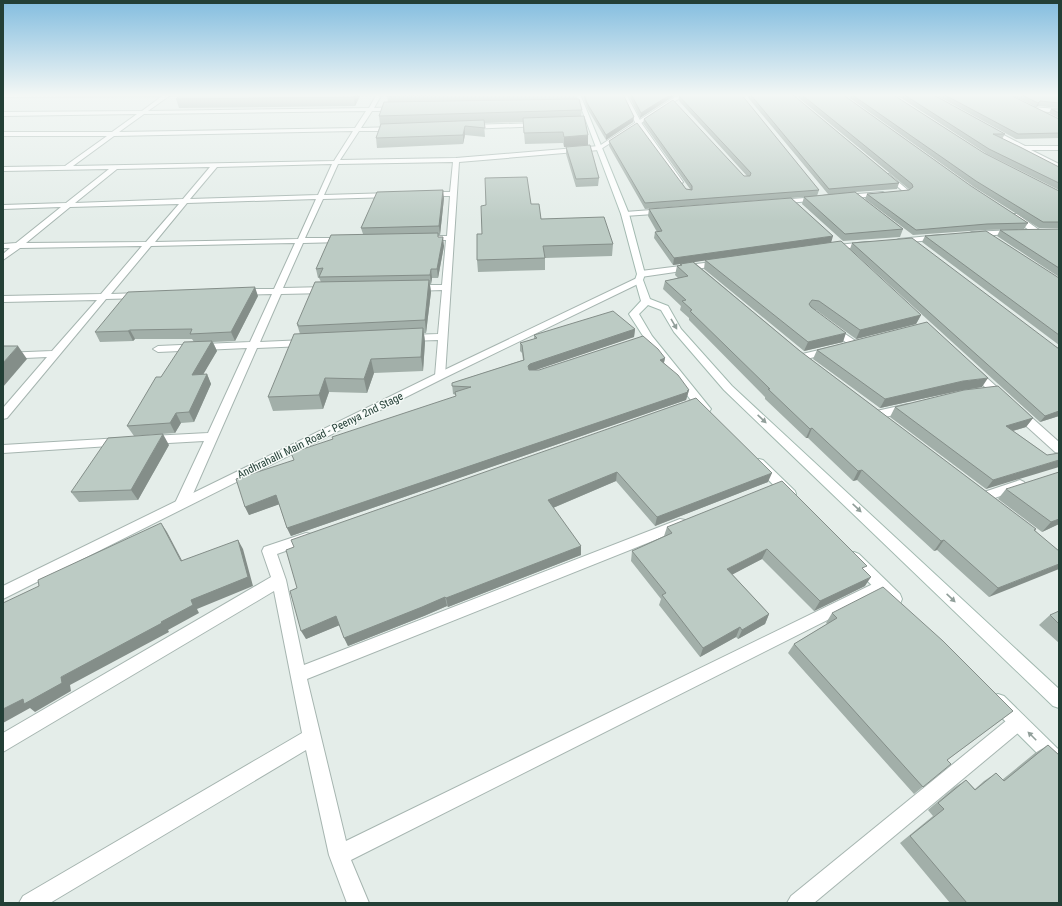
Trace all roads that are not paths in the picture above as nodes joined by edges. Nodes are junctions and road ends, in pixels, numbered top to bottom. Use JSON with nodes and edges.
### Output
{"nodes":[{"id":1,"x":110,"y":136,"type":"edge"},
{"id":2,"x":353,"y":136,"type":"edge"},
{"id":3,"x":595,"y":136,"type":"edge"},
{"id":4,"x":619,"y":136,"type":"edge"},
{"id":5,"x":648,"y":136,"type":"edge"},
{"id":6,"x":1001,"y":136,"type":"edge"},
{"id":7,"x":600,"y":148,"type":"junction"},
{"id":8,"x":1022,"y":148,"type":"junction"},
{"id":9,"x":1059,"y":148,"type":"edge"},
{"id":10,"x":456,"y":160,"type":"junction"},
{"id":11,"x":336,"y":162,"type":"junction"},
{"id":12,"x":215,"y":165,"type":"junction"},
{"id":13,"x":115,"y":167,"type":"junction"},
{"id":14,"x":1059,"y":167,"type":"edge"},
{"id":15,"x":66,"y":168,"type":"junction"},
{"id":16,"x":3,"y":169,"type":"edge"},
{"id":17,"x":883,"y":172,"type":"edge"},
{"id":18,"x":684,"y":187,"type":"edge"},
{"id":19,"x":820,"y":193,"type":"edge"},
{"id":20,"x":422,"y":194,"type":"edge"},
{"id":21,"x":454,"y":194,"type":"junction"},
{"id":22,"x":399,"y":195,"type":"edge"},
{"id":23,"x":854,"y":196,"type":"junction"},
{"id":24,"x":320,"y":197,"type":"junction"},
{"id":25,"x":836,"y":197,"type":"edge"},
{"id":26,"x":184,"y":202,"type":"junction"},
{"id":27,"x":768,"y":203,"type":"edge"},
{"id":28,"x":68,"y":206,"type":"junction"},
{"id":29,"x":867,"y":206,"type":"edge"},
{"id":30,"x":3,"y":208,"type":"edge"},
{"id":31,"x":1005,"y":210,"type":"edge"},
{"id":32,"x":670,"y":211,"type":"edge"},
{"id":33,"x":625,"y":214,"type":"junction"},
{"id":34,"x":898,"y":230,"type":"edge"},
{"id":35,"x":984,"y":233,"type":"junction"},
{"id":36,"x":962,"y":235,"type":"edge"},
{"id":37,"x":947,"y":236,"type":"edge"},
{"id":38,"x":419,"y":238,"type":"edge"},
{"id":39,"x":450,"y":238,"type":"junction"},
{"id":40,"x":348,"y":240,"type":"edge"},
{"id":41,"x":911,"y":240,"type":"junction"},
{"id":42,"x":300,"y":241,"type":"junction"},
{"id":43,"x":996,"y":241,"type":"edge"},
{"id":44,"x":889,"y":242,"type":"edge"},
{"id":45,"x":875,"y":243,"type":"edge"},
{"id":46,"x":149,"y":244,"type":"junction"},
{"id":47,"x":836,"y":244,"type":"junction"},
{"id":48,"x":19,"y":245,"type":"junction"},
{"id":49,"x":3,"y":246,"type":"edge"},
{"id":50,"x":824,"y":248,"type":"edge"},
{"id":51,"x":923,"y":249,"type":"edge"},
{"id":52,"x":850,"y":257,"type":"edge"},
{"id":53,"x":3,"y":258,"type":"edge"},
{"id":54,"x":725,"y":262,"type":"edge"},
{"id":55,"x":694,"y":267,"type":"junction"},
{"id":56,"x":640,"y":277,"type":"junction"},
{"id":57,"x":706,"y":277,"type":"edge"},
{"id":58,"x":447,"y":287,"type":"junction"},
{"id":59,"x":408,"y":288,"type":"edge"},
{"id":60,"x":339,"y":290,"type":"edge"},
{"id":61,"x":278,"y":291,"type":"junction"},
{"id":62,"x":232,"y":293,"type":"edge"},
{"id":63,"x":148,"y":296,"type":"edge"},
{"id":64,"x":102,"y":298,"type":"junction"},
{"id":65,"x":3,"y":299,"type":"edge"},
{"id":66,"x":646,"y":301,"type":"junction"},
{"id":67,"x":824,"y":322,"type":"edge"},
{"id":68,"x":442,"y":337,"type":"junction"},
{"id":69,"x":403,"y":339,"type":"edge"},
{"id":70,"x":316,"y":342,"type":"edge"},
{"id":71,"x":254,"y":345,"type":"junction"},
{"id":72,"x":158,"y":349,"type":"dead end"},
{"id":73,"x":792,"y":349,"type":"edge"},
{"id":74,"x":55,"y":354,"type":"junction"},
{"id":75,"x":3,"y":356,"type":"edge"},
{"id":76,"x":802,"y":357,"type":"junction"},
{"id":77,"x":968,"y":366,"type":"edge"},
{"id":78,"x":814,"y":367,"type":"edge"},
{"id":79,"x":440,"y":376,"type":"junction"},
{"id":80,"x":972,"y":393,"type":"edge"},
{"id":81,"x":1000,"y":395,"type":"junction"},
{"id":82,"x":697,"y":401,"type":"junction"},
{"id":83,"x":918,"y":405,"type":"edge"},
{"id":84,"x":682,"y":406,"type":"edge"},
{"id":85,"x":864,"y":406,"type":"edge"},
{"id":86,"x":3,"y":415,"type":"edge"},
{"id":87,"x":876,"y":415,"type":"junction"},
{"id":88,"x":714,"y":417,"type":"edge"},
{"id":89,"x":888,"y":425,"type":"edge"},
{"id":90,"x":212,"y":437,"type":"junction"},
{"id":91,"x":3,"y":449,"type":"edge"},
{"id":92,"x":1059,"y":449,"type":"edge"},
{"id":93,"x":752,"y":456,"type":"edge"},
{"id":94,"x":1029,"y":482,"type":"edge"},
{"id":95,"x":780,"y":484,"type":"junction"},
{"id":96,"x":765,"y":490,"type":"edge"},
{"id":97,"x":797,"y":501,"type":"edge"},
{"id":98,"x":182,"y":503,"type":"junction"},
{"id":99,"x":996,"y":506,"type":"edge"},
{"id":100,"x":691,"y":519,"type":"edge"},
{"id":101,"x":322,"y":533,"type":"edge"},
{"id":102,"x":842,"y":546,"type":"edge"},
{"id":103,"x":279,"y":580,"type":"junction"},
{"id":104,"x":882,"y":586,"type":"junction"},
{"id":105,"x":3,"y":593,"type":"edge"},
{"id":106,"x":903,"y":608,"type":"edge"},
{"id":107,"x":298,"y":675,"type":"junction"},
{"id":108,"x":990,"y":694,"type":"edge"},
{"id":109,"x":1059,"y":700,"type":"edge"},
{"id":110,"x":1018,"y":722,"type":"junction"},
{"id":111,"x":312,"y":737,"type":"junction"},
{"id":112,"x":3,"y":743,"type":"edge"},
{"id":113,"x":1059,"y":763,"type":"edge"},
{"id":114,"x":339,"y":855,"type":"junction"},
{"id":115,"x":30,"y":903,"type":"edge"},
{"id":116,"x":358,"y":903,"type":"edge"},
{"id":117,"x":798,"y":903,"type":"edge"}],
"edges":[{"from":1,"to":15,"type":"street"},
{"from":2,"to":11,"type":"street"},
{"from":3,"to":7,"type":"street"},
{"from":4,"to":7,"type":"street"},
{"from":5,"to":18,"type":"street"},
{"from":6,"to":8,"type":"street"},
{"from":7,"to":10,"type":"street"},
{"from":7,"to":33,"type":"street"},
{"from":8,"to":9,"type":"street"},
{"from":8,"to":14,"type":"street"},
{"from":10,"to":11,"type":"street"},
{"from":10,"to":21,"type":"street"},
{"from":11,"to":12,"type":"street"},
{"from":11,"to":24,"type":"street"},
{"from":12,"to":13,"type":"street"},
{"from":12,"to":26,"type":"street"},
{"from":13,"to":15,"type":"street"},
{"from":13,"to":28,"type":"street"},
{"from":15,"to":16,"type":"street"},
{"from":17,"to":23,"type":"street"},
{"from":19,"to":27,"type":"street"},
{"from":20,"to":21,"type":"street"},
{"from":21,"to":39,"type":"street"},
{"from":22,"to":24,"type":"street"},
{"from":23,"to":25,"type":"street"},
{"from":23,"to":29,"type":"street"},
{"from":24,"to":26,"type":"street"},
{"from":24,"to":42,"type":"street"},
{"from":26,"to":28,"type":"street"},
{"from":26,"to":46,"type":"street"},
{"from":28,"to":30,"type":"street"},
{"from":28,"to":48,"type":"street"},
{"from":31,"to":35,"type":"street"},
{"from":32,"to":33,"type":"street"},
{"from":33,"to":56,"type":"street"},
{"from":34,"to":41,"type":"street"},
{"from":35,"to":36,"type":"street"},
{"from":35,"to":43,"type":"street"},
{"from":37,"to":41,"type":"street"},
{"from":38,"to":39,"type":"street"},
{"from":39,"to":58,"type":"street"},
{"from":40,"to":42,"type":"street"},
{"from":41,"to":44,"type":"street"},
{"from":41,"to":51,"type":"street"},
{"from":42,"to":46,"type":"street"},
{"from":42,"to":61,"type":"street"},
{"from":45,"to":47,"type":"street"},
{"from":46,"to":48,"type":"street"},
{"from":46,"to":64,"type":"street"},
{"from":47,"to":50,"type":"street"},
{"from":47,"to":52,"type":"street"},
{"from":48,"to":49,"type":"street"},
{"from":48,"to":53,"type":"street"},
{"from":54,"to":55,"type":"street","name":"Andhrahalli Main Road - Peenya 2nd Stage"},
{"from":55,"to":56,"type":"street","name":"Andhrahalli Main Road - Peenya 2nd Stage"},
{"from":55,"to":57,"type":"street"},
{"from":56,"to":66,"type":"street"},
{"from":56,"to":79,"type":"street","name":"Andhrahalli Main Road - Peenya 2nd Stage"},
{"from":58,"to":59,"type":"street"},
{"from":58,"to":68,"type":"street"},
{"from":60,"to":61,"type":"street"},
{"from":61,"to":62,"type":"street"},
{"from":61,"to":71,"type":"street"},
{"from":63,"to":64,"type":"street"},
{"from":64,"to":65,"type":"street"},
{"from":64,"to":74,"type":"street"},
{"from":66,"to":82,"type":"street"},
{"from":66,"to":109,"type":"street","one_way":true},
{"from":67,"to":76,"type":"street"},
{"from":68,"to":69,"type":"street"},
{"from":68,"to":79,"type":"street"},
{"from":70,"to":71,"type":"street"},
{"from":71,"to":72,"type":"street"},
{"from":71,"to":90,"type":"street"},
{"from":73,"to":76,"type":"street"},
{"from":74,"to":75,"type":"street"},
{"from":74,"to":86,"type":"street"},
{"from":76,"to":78,"type":"street"},
{"from":77,"to":81,"type":"street"},
{"from":79,"to":98,"type":"street","name":"Andhrahalli Main Road - Peenya 2nd Stage"},
{"from":80,"to":81,"type":"street"},
{"from":81,"to":92,"type":"street"},
{"from":82,"to":84,"type":"street"},
{"from":82,"to":88,"type":"street"},
{"from":83,"to":87,"type":"street"},
{"from":85,"to":87,"type":"street"},
{"from":87,"to":89,"type":"street"},
{"from":90,"to":91,"type":"street"},
{"from":90,"to":98,"type":"street"},
{"from":93,"to":95,"type":"street"},
{"from":94,"to":99,"type":"street"},
{"from":95,"to":96,"type":"street"},
{"from":95,"to":97,"type":"street"},
{"from":98,"to":105,"type":"street","name":"Andhrahalli Main Road - Peenya 2nd Stage"},
{"from":100,"to":107,"type":"street"},
{"from":101,"to":103,"type":"street"},
{"from":102,"to":104,"type":"street"},
{"from":103,"to":107,"type":"street"},
{"from":103,"to":112,"type":"street"},
{"from":104,"to":106,"type":"street"},
{"from":104,"to":114,"type":"street"},
{"from":107,"to":111,"type":"street"},
{"from":108,"to":110,"type":"street"},
{"from":113,"to":110,"type":"street","one_way":true},
{"from":110,"to":117,"type":"street"},
{"from":111,"to":114,"type":"street"},
{"from":111,"to":115,"type":"street"},
{"from":114,"to":116,"type":"street"}]}
